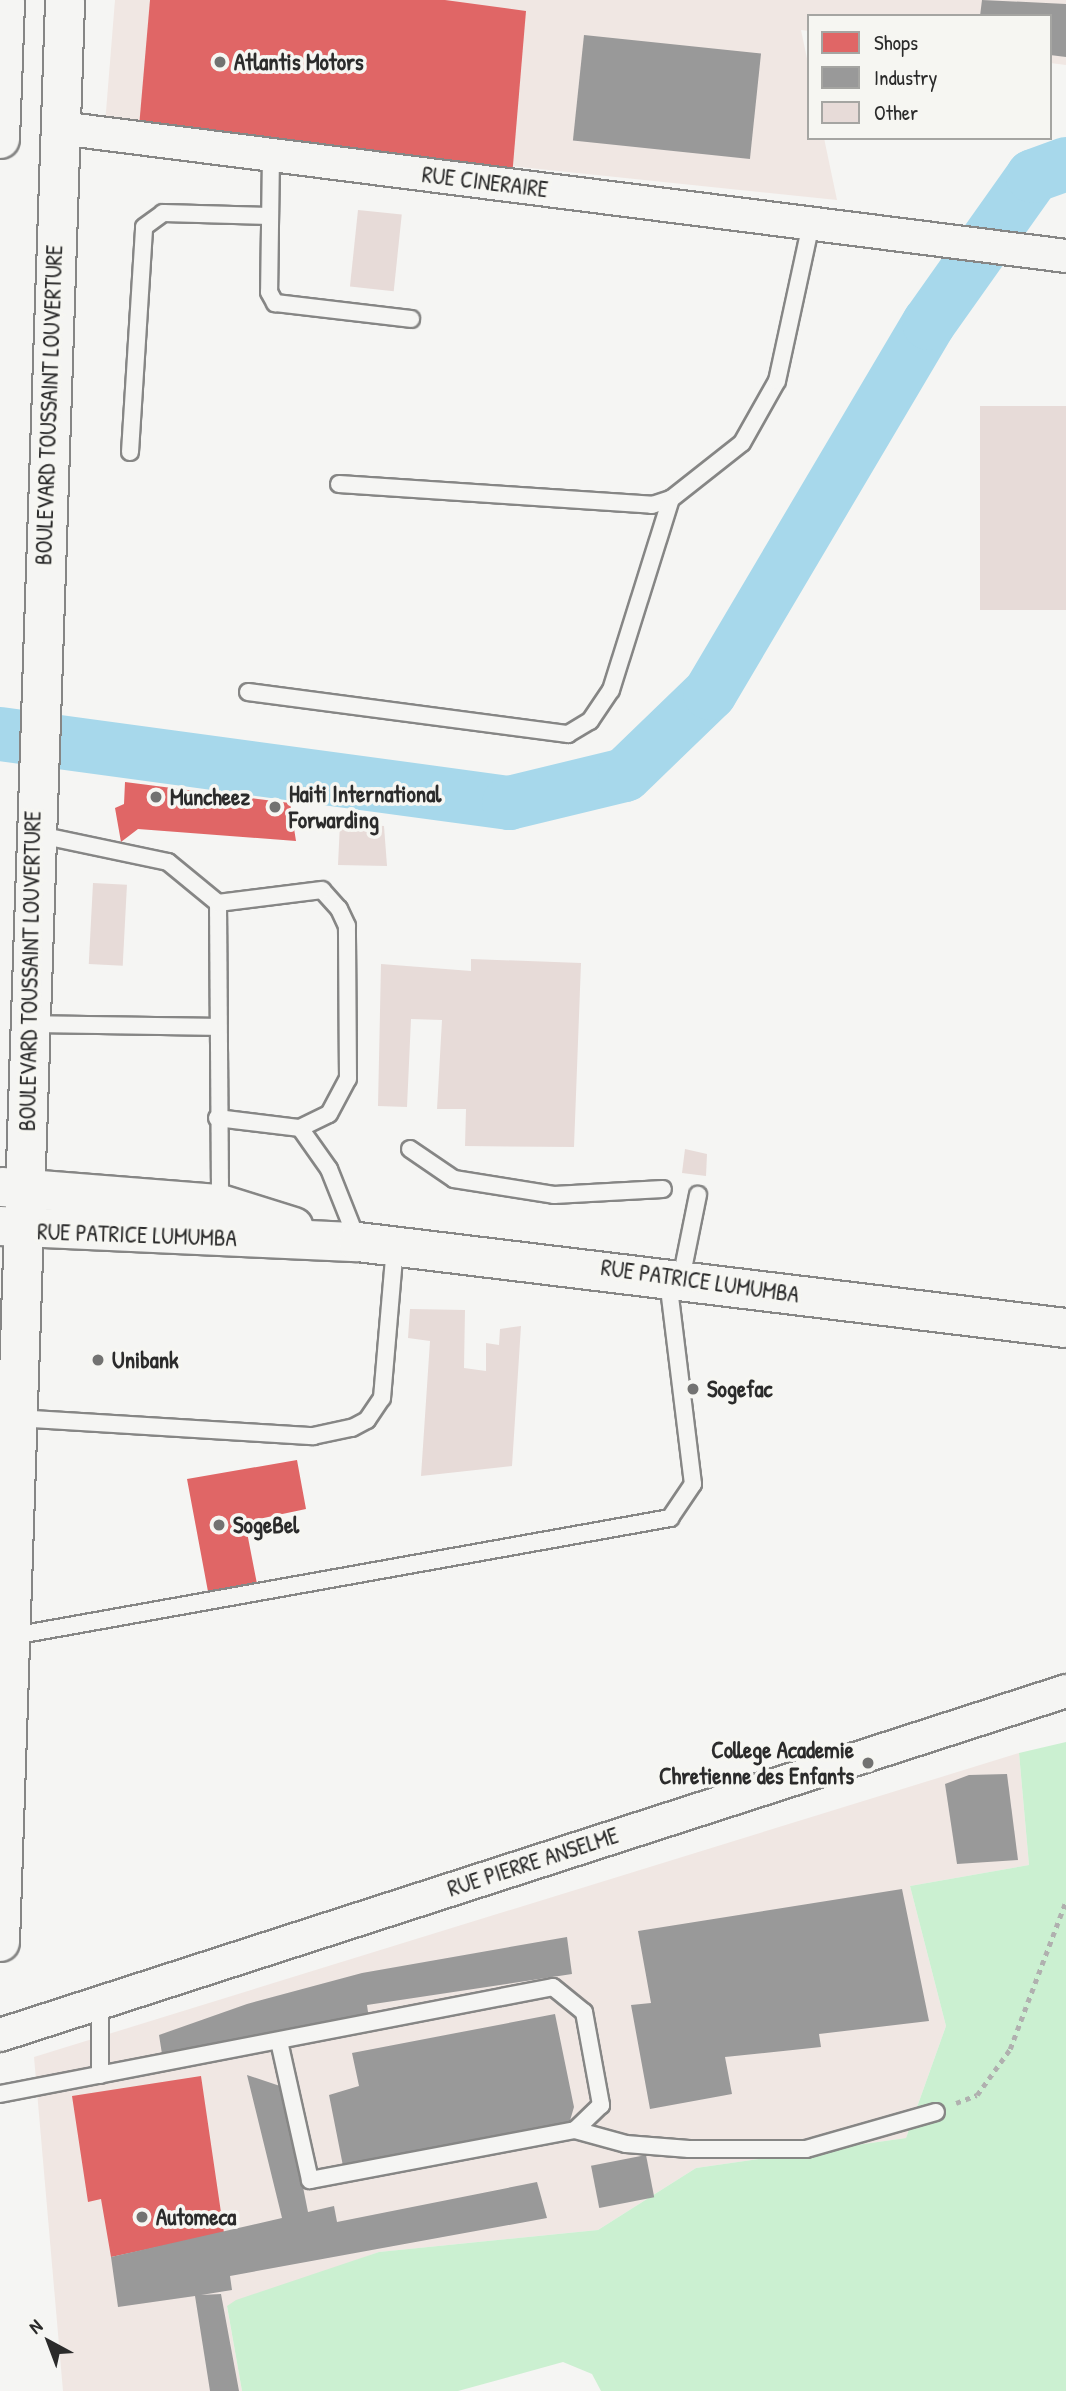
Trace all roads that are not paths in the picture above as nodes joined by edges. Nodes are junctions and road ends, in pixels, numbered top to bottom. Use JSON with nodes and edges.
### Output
{"nodes":[{"id":1,"x":5,"y":0,"type":"edge"},
{"id":2,"x":65,"y":0,"type":"edge"},
{"id":3,"x":60,"y":128,"type":"junction"},
{"id":4,"x":0,"y":139,"type":"edge"},
{"id":5,"x":271,"y":155,"type":"junction"},
{"id":6,"x":270,"y":216,"type":"junction"},
{"id":7,"x":811,"y":224,"type":"junction"},
{"id":8,"x":1056,"y":254,"type":"edge"},
{"id":9,"x":411,"y":319,"type":"dead end"},
{"id":10,"x":130,"y":452,"type":"dead end"},
{"id":11,"x":339,"y":484,"type":"dead end"},
{"id":12,"x":671,"y":499,"type":"junction"},
{"id":13,"x":248,"y":692,"type":"dead end"},
{"id":14,"x":33,"y":834,"type":"junction"},
{"id":15,"x":218,"y":903,"type":"junction"},
{"id":16,"x":26,"y":1024,"type":"junction"},
{"id":17,"x":215,"y":1027,"type":"junction"},
{"id":18,"x":218,"y":1118,"type":"junction"},
{"id":19,"x":300,"y":1128,"type":"junction"},
{"id":20,"x":410,"y":1149,"type":"dead end"},
{"id":21,"x":663,"y":1189,"type":"dead end"},
{"id":22,"x":13,"y":1190,"type":"edge"},
{"id":23,"x":698,"y":1195,"type":"dead end"},
{"id":24,"x":220,"y":1204,"type":"junction"},
{"id":25,"x":13,"y":1229,"type":"edge"},
{"id":26,"x":346,"y":1241,"type":"junction"},
{"id":27,"x":396,"y":1246,"type":"junction"},
{"id":28,"x":674,"y":1278,"type":"junction"},
{"id":29,"x":1066,"y":1328,"type":"edge"},
{"id":30,"x":14,"y":1418,"type":"junction"},
{"id":31,"x":13,"y":1636,"type":"junction"},
{"id":32,"x":1066,"y":1691,"type":"edge"},
{"id":33,"x":0,"y":1942,"type":"edge"},
{"id":34,"x":100,"y":2003,"type":"junction"},
{"id":35,"x":0,"y":2035,"type":"edge"},
{"id":36,"x":279,"y":2040,"type":"junction"},
{"id":37,"x":100,"y":2075,"type":"junction"},
{"id":38,"x":0,"y":2094,"type":"edge"},
{"id":39,"x":936,"y":2112,"type":"road end"},
{"id":40,"x":575,"y":2130,"type":"junction"}],
"edges":[{"from":1,"to":4,"type":"main road"},
{"from":2,"to":3,"type":"main road","name":"BOULEVARD TOUSSAINT LOUVERTURE"},
{"from":3,"to":5,"type":"street","name":"RUE CINERAIRE"},
{"from":3,"to":14,"type":"main road","name":"BOULEVARD TOUSSAINT LOUVERTURE"},
{"from":5,"to":6,"type":"lane"},
{"from":5,"to":7,"type":"street","name":"RUE CINERAIRE"},
{"from":6,"to":9,"type":"lane"},
{"from":6,"to":10,"type":"lane"},
{"from":7,"to":8,"type":"street","name":"RUE CINERAIRE"},
{"from":7,"to":12,"type":"lane"},
{"from":11,"to":12,"type":"lane"},
{"from":12,"to":13,"type":"lane"},
{"from":14,"to":15,"type":"lane"},
{"from":14,"to":16,"type":"main road","name":"BOULEVARD TOUSSAINT LOUVERTURE"},
{"from":15,"to":17,"type":"lane"},
{"from":15,"to":19,"type":"lane"},
{"from":16,"to":17,"type":"lane"},
{"from":16,"to":22,"type":"main road","name":"BOULEVARD TOUSSAINT LOUVERTURE"},
{"from":17,"to":18,"type":"lane"},
{"from":18,"to":19,"type":"lane"},
{"from":18,"to":24,"type":"lane"},
{"from":19,"to":26,"type":"lane"},
{"from":20,"to":21,"type":"lane"},
{"from":22,"to":24,"type":"main road","name":"RUE PATRICE LUMUMBA"},
{"from":22,"to":25,"type":"main road","name":"BOULEVARD TOUSSAINT LOUVERTURE"},
{"from":23,"to":28,"type":"lane"},
{"from":24,"to":26,"type":"main road","name":"RUE PATRICE LUMUMBA"},
{"from":25,"to":26,"type":"main road","name":"RUE PATRICE LUMUMBA"},
{"from":25,"to":30,"type":"main road","name":"BOULEVARD TOUSSAINT LOUVERTURE"},
{"from":26,"to":27,"type":"main road","name":"RUE PATRICE LUMUMBA"},
{"from":27,"to":28,"type":"main road","name":"RUE PATRICE LUMUMBA"},
{"from":27,"to":30,"type":"lane"},
{"from":28,"to":29,"type":"main road","name":"RUE PATRICE LUMUMBA"},
{"from":28,"to":31,"type":"lane"},
{"from":30,"to":31,"type":"main road","name":"BOULEVARD TOUSSAINT LOUVERTURE"},
{"from":31,"to":33,"type":"main road","name":"BOULEVARD TOUSSAINT LOUVERTURE"},
{"from":32,"to":34,"type":"street","name":"RUE PIERRE ANSELME"},
{"from":34,"to":35,"type":"street","name":"RUE PIERRE ANSELME"},
{"from":34,"to":37,"type":"lane"},
{"from":36,"to":37,"type":"lane"},
{"from":36,"to":40,"type":"lane"},
{"from":36,"to":40,"type":"lane"},
{"from":37,"to":38,"type":"lane"},
{"from":39,"to":40,"type":"lane"}]}
